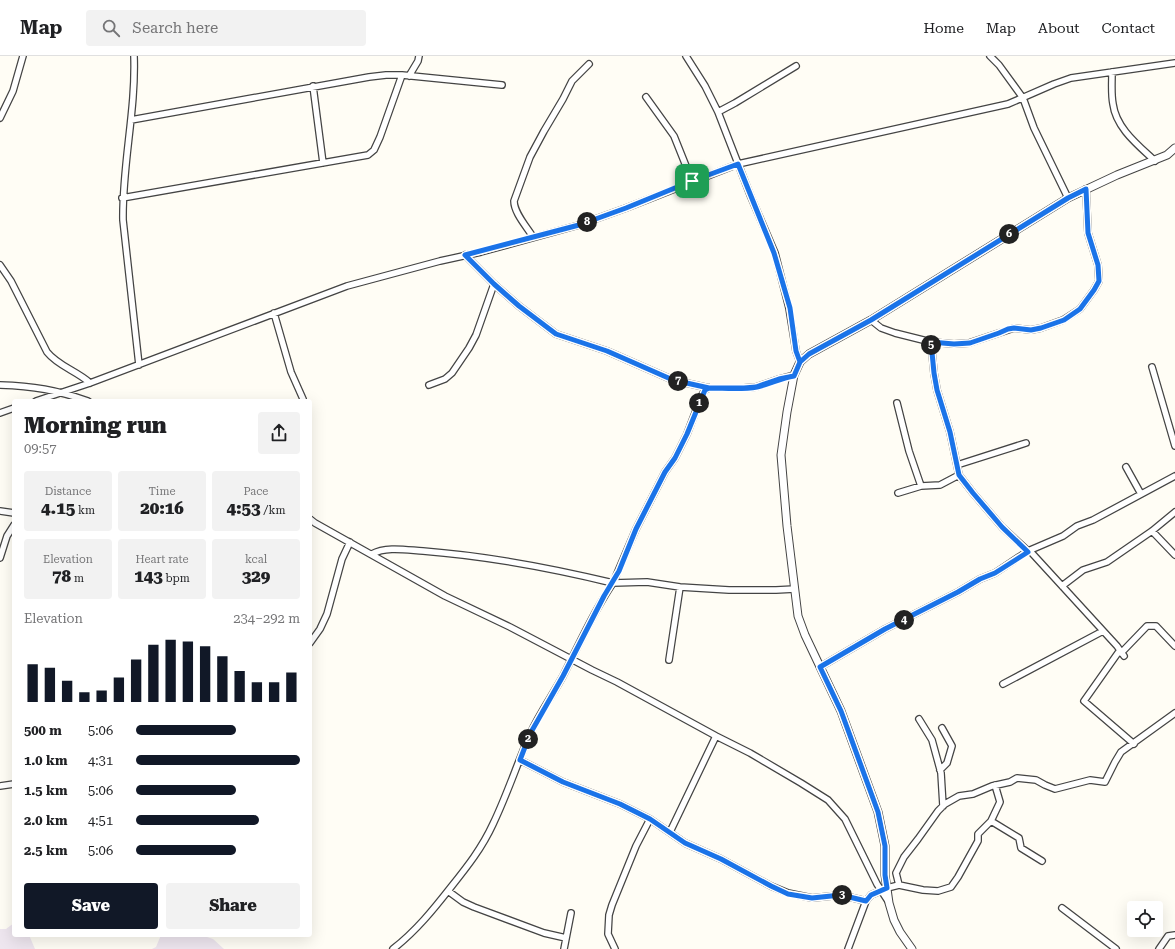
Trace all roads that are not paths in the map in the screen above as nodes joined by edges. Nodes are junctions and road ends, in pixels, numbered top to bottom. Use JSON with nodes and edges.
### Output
{"nodes":[{"id":1,"x":23,"y":56,"type":"edge"},
{"id":2,"x":134,"y":56,"type":"edge"},
{"id":3,"x":419,"y":56,"type":"edge"},
{"id":4,"x":686,"y":56,"type":"edge"},
{"id":5,"x":990,"y":56,"type":"edge"},
{"id":6,"x":1175,"y":63,"type":"edge"},
{"id":7,"x":589,"y":64,"type":"dead end"},
{"id":8,"x":796,"y":66,"type":"dead end"},
{"id":9,"x":1112,"y":72,"type":"junction"},
{"id":10,"x":402,"y":75,"type":"junction"},
{"id":11,"x":409,"y":76,"type":"junction"},
{"id":12,"x":502,"y":85,"type":"dead end"},
{"id":13,"x":313,"y":86,"type":"junction"},
{"id":14,"x":646,"y":97,"type":"dead end"},
{"id":15,"x":1023,"y":98,"type":"junction"},
{"id":16,"x":718,"y":112,"type":"junction"},
{"id":17,"x":0,"y":118,"type":"edge"},
{"id":18,"x":131,"y":120,"type":"junction"},
{"id":19,"x":1175,"y":148,"type":"edge"},
{"id":20,"x":1155,"y":161,"type":"junction"},
{"id":21,"x":323,"y":163,"type":"junction"},
{"id":22,"x":738,"y":164,"type":"junction"},
{"id":23,"x":692,"y":181,"type":"junction"},
{"id":24,"x":1086,"y":189,"type":"junction"},
{"id":25,"x":122,"y":198,"type":"junction"},
{"id":26,"x":1068,"y":198,"type":"junction"},
{"id":27,"x":533,"y":237,"type":"junction"},
{"id":28,"x":465,"y":255,"type":"junction"},
{"id":29,"x":0,"y":265,"type":"edge"},
{"id":30,"x":494,"y":284,"type":"junction"},
{"id":31,"x":274,"y":313,"type":"junction"},
{"id":32,"x":871,"y":320,"type":"junction"},
{"id":33,"x":931,"y":342,"type":"junction"},
{"id":34,"x":800,"y":362,"type":"junction"},
{"id":35,"x":139,"y":364,"type":"junction"},
{"id":36,"x":1152,"y":367,"type":"dead end"},
{"id":37,"x":794,"y":376,"type":"junction"},
{"id":38,"x":90,"y":383,"type":"junction"},
{"id":39,"x":0,"y":385,"type":"edge"},
{"id":40,"x":429,"y":385,"type":"dead end"},
{"id":41,"x":709,"y":388,"type":"junction"},
{"id":42,"x":63,"y":392,"type":"junction"},
{"id":43,"x":42,"y":399,"type":"edge"},
{"id":44,"x":82,"y":399,"type":"edge"},
{"id":45,"x":303,"y":399,"type":"dead end"},
{"id":46,"x":897,"y":403,"type":"dead end"},
{"id":47,"x":12,"y":409,"type":"edge"},
{"id":48,"x":0,"y":413,"type":"edge"},
{"id":49,"x":1026,"y":443,"type":"dead end"},
{"id":50,"x":1175,"y":446,"type":"edge"},
{"id":51,"x":957,"y":465,"type":"junction"},
{"id":52,"x":1126,"y":467,"type":"dead end"},
{"id":53,"x":959,"y":475,"type":"junction"},
{"id":54,"x":1175,"y":476,"type":"edge"},
{"id":55,"x":921,"y":486,"type":"junction"},
{"id":56,"x":898,"y":493,"type":"dead end"},
{"id":57,"x":1141,"y":494,"type":"junction"},
{"id":58,"x":0,"y":511,"type":"edge"},
{"id":59,"x":1175,"y":512,"type":"edge"},
{"id":60,"x":12,"y":513,"type":"edge"},
{"id":61,"x":312,"y":521,"type":"edge"},
{"id":62,"x":12,"y":528,"type":"edge"},
{"id":63,"x":1152,"y":531,"type":"junction"},
{"id":64,"x":350,"y":542,"type":"junction"},
{"id":65,"x":1029,"y":552,"type":"junction"},
{"id":66,"x":372,"y":554,"type":"junction"},
{"id":67,"x":1175,"y":555,"type":"edge"},
{"id":68,"x":0,"y":558,"type":"edge"},
{"id":69,"x":613,"y":583,"type":"junction"},
{"id":70,"x":1062,"y":586,"type":"junction"},
{"id":71,"x":680,"y":587,"type":"junction"},
{"id":72,"x":796,"y":589,"type":"junction"},
{"id":73,"x":1103,"y":631,"type":"junction"},
{"id":74,"x":312,"y":640,"type":"edge"},
{"id":75,"x":1175,"y":646,"type":"edge"},
{"id":76,"x":1122,"y":653,"type":"junction"},
{"id":77,"x":571,"y":659,"type":"junction"},
{"id":78,"x":669,"y":660,"type":"dead end"},
{"id":79,"x":820,"y":667,"type":"junction"},
{"id":80,"x":1003,"y":684,"type":"dead end"},
{"id":81,"x":1175,"y":714,"type":"edge"},
{"id":82,"x":919,"y":719,"type":"dead end"},
{"id":83,"x":942,"y":728,"type":"dead end"},
{"id":84,"x":716,"y":736,"type":"junction"},
{"id":85,"x":1134,"y":744,"type":"junction"},
{"id":86,"x":520,"y":760,"type":"junction"},
{"id":87,"x":940,"y":770,"type":"junction"},
{"id":88,"x":12,"y":784,"type":"edge"},
{"id":89,"x":995,"y":785,"type":"junction"},
{"id":90,"x":0,"y":786,"type":"edge"},
{"id":91,"x":943,"y":806,"type":"junction"},
{"id":92,"x":650,"y":819,"type":"junction"},
{"id":93,"x":991,"y":821,"type":"junction"},
{"id":94,"x":670,"y":832,"type":"junction"},
{"id":95,"x":1042,"y":860,"type":"dead end"},
{"id":96,"x":899,"y":885,"type":"junction"},
{"id":97,"x":884,"y":889,"type":"junction"},
{"id":98,"x":448,"y":891,"type":"junction"},
{"id":99,"x":866,"y":901,"type":"junction"},
{"id":100,"x":1062,"y":908,"type":"dead end"},
{"id":101,"x":571,"y":913,"type":"dead end"},
{"id":102,"x":1175,"y":935,"type":"edge"},
{"id":103,"x":566,"y":938,"type":"junction"},
{"id":104,"x":393,"y":949,"type":"edge"},
{"id":105,"x":564,"y":949,"type":"edge"},
{"id":106,"x":615,"y":949,"type":"edge"},
{"id":107,"x":848,"y":949,"type":"edge"},
{"id":108,"x":912,"y":949,"type":"edge"},
{"id":109,"x":1116,"y":949,"type":"edge"},
{"id":110,"x":1159,"y":949,"type":"edge"}],
"edges":[{"from":1,"to":17,"type":"street"},
{"from":2,"to":18,"type":"street"},
{"from":3,"to":11,"type":"street"},
{"from":4,"to":16,"type":"street"},
{"from":5,"to":15,"type":"street"},
{"from":6,"to":9,"type":"street"},
{"from":7,"to":27,"type":"street"},
{"from":8,"to":16,"type":"street"},
{"from":9,"to":15,"type":"street"},
{"from":9,"to":20,"type":"street"},
{"from":10,"to":11,"type":"street"},
{"from":10,"to":13,"type":"street"},
{"from":10,"to":21,"type":"street"},
{"from":11,"to":12,"type":"street"},
{"from":13,"to":18,"type":"street"},
{"from":13,"to":21,"type":"street"},
{"from":14,"to":23,"type":"street"},
{"from":15,"to":22,"type":"street"},
{"from":15,"to":26,"type":"street"},
{"from":16,"to":22,"type":"street"},
{"from":18,"to":25,"type":"street"},
{"from":19,"to":20,"type":"street"},
{"from":20,"to":24,"type":"street"},
{"from":21,"to":25,"type":"street"},
{"from":22,"to":23,"type":"street"},
{"from":22,"to":34,"type":"street"},
{"from":23,"to":27,"type":"street"},
{"from":24,"to":26,"type":"street"},
{"from":24,"to":33,"type":"street"},
{"from":25,"to":35,"type":"street"},
{"from":26,"to":32,"type":"street"},
{"from":27,"to":28,"type":"street"},
{"from":28,"to":30,"type":"street"},
{"from":28,"to":31,"type":"street"},
{"from":29,"to":38,"type":"street"},
{"from":30,"to":40,"type":"street"},
{"from":30,"to":41,"type":"street"},
{"from":31,"to":35,"type":"street"},
{"from":31,"to":45,"type":"street"},
{"from":32,"to":33,"type":"street"},
{"from":32,"to":34,"type":"street"},
{"from":33,"to":51,"type":"street"},
{"from":34,"to":37,"type":"street"},
{"from":35,"to":38,"type":"street"},
{"from":36,"to":50,"type":"street"},
{"from":37,"to":41,"type":"street"},
{"from":37,"to":72,"type":"street"},
{"from":38,"to":42,"type":"street"},
{"from":39,"to":42,"type":"street"},
{"from":41,"to":69,"type":"street"},
{"from":42,"to":43,"type":"street"},
{"from":42,"to":44,"type":"street"},
{"from":46,"to":55,"type":"street"},
{"from":47,"to":48,"type":"street"},
{"from":49,"to":51,"type":"street"},
{"from":51,"to":53,"type":"street"},
{"from":52,"to":57,"type":"street"},
{"from":53,"to":55,"type":"street"},
{"from":53,"to":65,"type":"street"},
{"from":54,"to":57,"type":"street"},
{"from":55,"to":56,"type":"street"},
{"from":57,"to":65,"type":"street"},
{"from":58,"to":60,"type":"street"},
{"from":59,"to":63,"type":"street"},
{"from":61,"to":64,"type":"street"},
{"from":62,"to":68,"type":"street"},
{"from":63,"to":67,"type":"street"},
{"from":63,"to":70,"type":"street"},
{"from":64,"to":66,"type":"street"},
{"from":64,"to":74,"type":"street"},
{"from":65,"to":70,"type":"street"},
{"from":65,"to":79,"type":"street"},
{"from":66,"to":69,"type":"street"},
{"from":66,"to":77,"type":"street"},
{"from":69,"to":71,"type":"street"},
{"from":69,"to":77,"type":"street"},
{"from":70,"to":73,"type":"street"},
{"from":71,"to":72,"type":"street"},
{"from":71,"to":78,"type":"street"},
{"from":72,"to":79,"type":"street"},
{"from":73,"to":76,"type":"street"},
{"from":73,"to":80,"type":"street"},
{"from":75,"to":76,"type":"street"},
{"from":76,"to":85,"type":"street"},
{"from":77,"to":84,"type":"street"},
{"from":77,"to":86,"type":"street"},
{"from":79,"to":97,"type":"street"},
{"from":81,"to":85,"type":"street"},
{"from":82,"to":87,"type":"street"},
{"from":83,"to":87,"type":"street"},
{"from":84,"to":94,"type":"street"},
{"from":84,"to":97,"type":"street"},
{"from":85,"to":89,"type":"street"},
{"from":86,"to":92,"type":"street"},
{"from":86,"to":98,"type":"street"},
{"from":87,"to":91,"type":"street"},
{"from":88,"to":90,"type":"street"},
{"from":89,"to":91,"type":"street"},
{"from":89,"to":93,"type":"street"},
{"from":91,"to":96,"type":"street"},
{"from":92,"to":94,"type":"street"},
{"from":92,"to":106,"type":"street"},
{"from":93,"to":95,"type":"street"},
{"from":93,"to":96,"type":"street"},
{"from":94,"to":99,"type":"street"},
{"from":96,"to":97,"type":"street"},
{"from":97,"to":99,"type":"street"},
{"from":97,"to":108,"type":"street"},
{"from":98,"to":103,"type":"street"},
{"from":98,"to":104,"type":"street"},
{"from":99,"to":107,"type":"street"},
{"from":100,"to":109,"type":"street"},
{"from":101,"to":103,"type":"street"},
{"from":102,"to":110,"type":"street"},
{"from":103,"to":105,"type":"street"}]}
